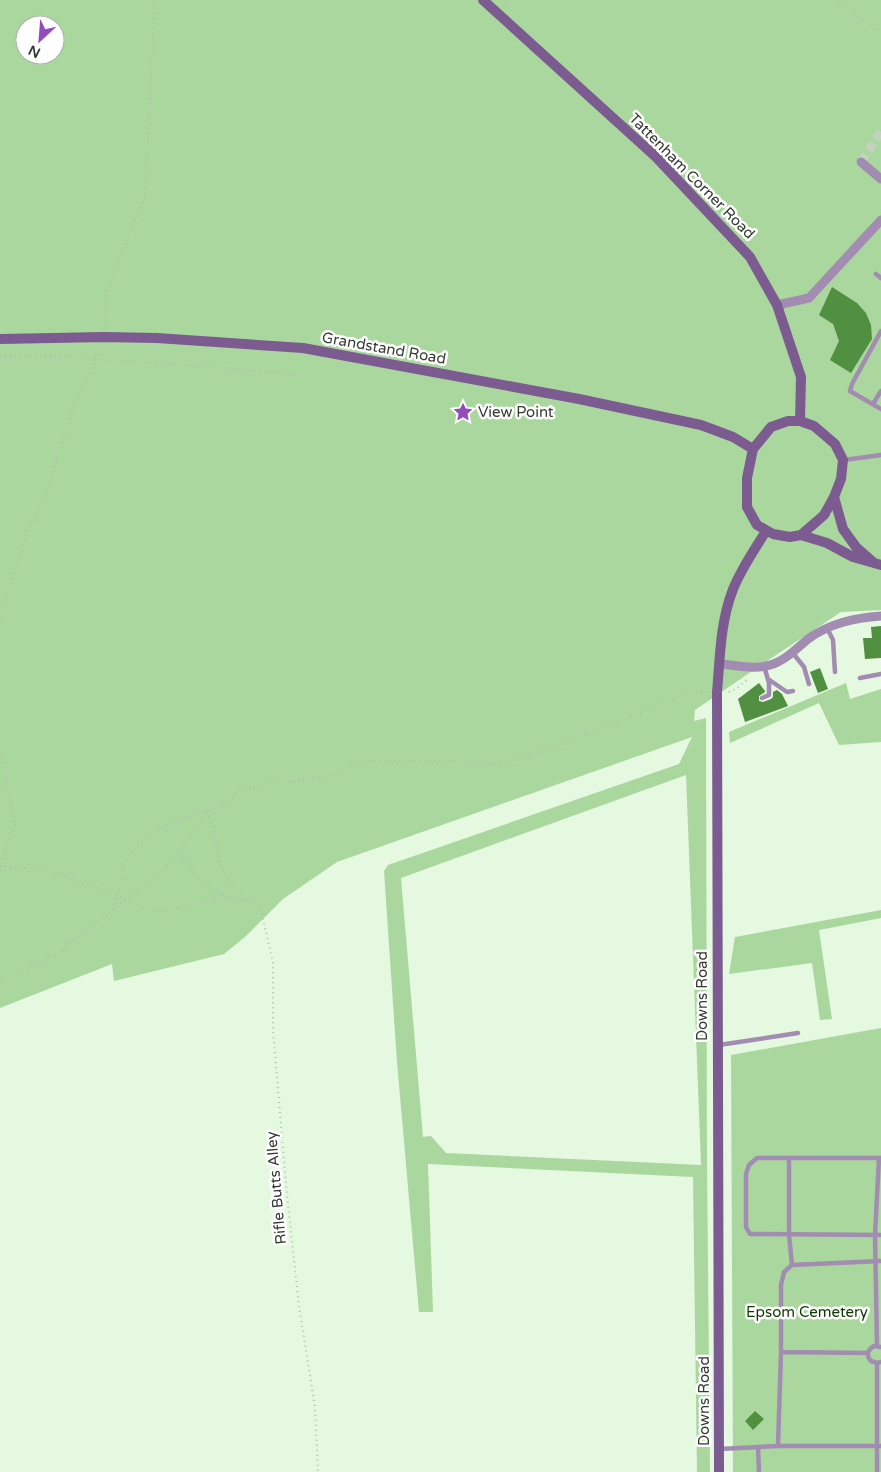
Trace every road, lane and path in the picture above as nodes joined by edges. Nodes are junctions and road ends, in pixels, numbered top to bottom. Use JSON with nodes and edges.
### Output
{"nodes":[{"id":1,"x":155,"y":0,"type":"edge"},
{"id":2,"x":482,"y":0,"type":"edge"},
{"id":3,"x":839,"y":0,"type":"edge"},
{"id":4,"x":881,"y":35,"type":"edge"},
{"id":5,"x":861,"y":162,"type":"dead end"},
{"id":6,"x":881,"y":179,"type":"edge"},
{"id":7,"x":881,"y":220,"type":"edge"},
{"id":8,"x":876,"y":274,"type":"dead end"},
{"id":9,"x":881,"y":278,"type":"edge"},
{"id":10,"x":777,"y":305,"type":"junction"},
{"id":11,"x":881,"y":330,"type":"edge"},
{"id":12,"x":104,"y":337,"type":"junction"},
{"id":13,"x":0,"y":339,"type":"edge"},
{"id":14,"x":0,"y":356,"type":"edge"},
{"id":15,"x":96,"y":359,"type":"junction"},
{"id":16,"x":304,"y":374,"type":"dead end"},
{"id":17,"x":881,"y":391,"type":"edge"},
{"id":18,"x":873,"y":404,"type":"junction"},
{"id":19,"x":881,"y":409,"type":"edge"},
{"id":20,"x":800,"y":421,"type":"junction"},
{"id":21,"x":753,"y":449,"type":"junction"},
{"id":22,"x":881,"y":455,"type":"edge"},
{"id":23,"x":842,"y":460,"type":"junction"},
{"id":24,"x":834,"y":497,"type":"junction"},
{"id":25,"x":766,"y":531,"type":"junction"},
{"id":26,"x":801,"y":535,"type":"junction"},
{"id":27,"x":878,"y":564,"type":"edge"},
{"id":28,"x":881,"y":616,"type":"edge"},
{"id":29,"x":0,"y":622,"type":"edge"},
{"id":30,"x":827,"y":628,"type":"junction"},
{"id":31,"x":792,"y":652,"type":"junction"},
{"id":32,"x":720,"y":664,"type":"junction"},
{"id":33,"x":760,"y":666,"type":"junction"},
{"id":34,"x":835,"y":672,"type":"dead end"},
{"id":35,"x":881,"y":674,"type":"edge"},
{"id":36,"x":860,"y":678,"type":"dead end"},
{"id":37,"x":768,"y":679,"type":"junction"},
{"id":38,"x":809,"y":684,"type":"dead end"},
{"id":39,"x":793,"y":691,"type":"dead end"},
{"id":40,"x":717,"y":692,"type":"junction"},
{"id":41,"x":762,"y":698,"type":"dead end"},
{"id":42,"x":0,"y":752,"type":"edge"},
{"id":43,"x":219,"y":807,"type":"junction"},
{"id":44,"x":206,"y":812,"type":"junction"},
{"id":45,"x":209,"y":816,"type":"junction"},
{"id":46,"x":181,"y":852,"type":"junction"},
{"id":47,"x":0,"y":865,"type":"edge"},
{"id":48,"x":224,"y":895,"type":"junction"},
{"id":49,"x":118,"y":896,"type":"junction"},
{"id":50,"x":126,"y":899,"type":"junction"},
{"id":51,"x":245,"y":900,"type":"junction"},
{"id":52,"x":113,"y":909,"type":"junction"},
{"id":53,"x":0,"y":982,"type":"edge"},
{"id":54,"x":798,"y":1033,"type":"dead end"},
{"id":55,"x":718,"y":1045,"type":"junction"},
{"id":56,"x":789,"y":1158,"type":"junction"},
{"id":57,"x":880,"y":1158,"type":"edge"},
{"id":58,"x":789,"y":1235,"type":"junction"},
{"id":59,"x":878,"y":1235,"type":"edge"},
{"id":60,"x":878,"y":1261,"type":"edge"},
{"id":61,"x":792,"y":1265,"type":"junction"},
{"id":62,"x":879,"y":1346,"type":"edge"},
{"id":63,"x":781,"y":1352,"type":"junction"},
{"id":64,"x":868,"y":1353,"type":"junction"},
{"id":65,"x":879,"y":1362,"type":"edge"},
{"id":66,"x":778,"y":1446,"type":"junction"},
{"id":67,"x":879,"y":1446,"type":"edge"},
{"id":68,"x":758,"y":1447,"type":"junction"},
{"id":69,"x":719,"y":1449,"type":"junction"},
{"id":70,"x":318,"y":1472,"type":"edge"},
{"id":71,"x":719,"y":1472,"type":"edge"},
{"id":72,"x":759,"y":1472,"type":"edge"},
{"id":73,"x":878,"y":1472,"type":"edge"}],
"edges":[{"from":1,"to":12,"type":"path"},
{"from":2,"to":10,"type":"main road","name":"Tattenham Corner Road"},
{"from":3,"to":4,"type":"path"},
{"from":5,"to":6,"type":"street"},
{"from":7,"to":10,"type":"street"},
{"from":8,"to":9,"type":"lane"},
{"from":10,"to":20,"type":"main road","name":"Tattenham Corner Road"},
{"from":11,"to":18,"type":"lane"},
{"from":12,"to":13,"type":"main road","name":"Grandstand Road"},
{"from":12,"to":15,"type":"path"},
{"from":12,"to":21,"type":"main road","name":"Grandstand Road"},
{"from":14,"to":15,"type":"path"},
{"from":15,"to":16,"type":"path"},
{"from":15,"to":29,"type":"path"},
{"from":17,"to":18,"type":"lane"},
{"from":18,"to":19,"type":"lane"},
{"from":20,"to":21,"type":"main road"},
{"from":20,"to":23,"type":"main road"},
{"from":21,"to":25,"type":"main road"},
{"from":22,"to":23,"type":"lane"},
{"from":23,"to":24,"type":"main road"},
{"from":24,"to":26,"type":"main road"},
{"from":24,"to":27,"type":"main road"},
{"from":25,"to":26,"type":"main road"},
{"from":25,"to":32,"type":"main road","name":"Downs Road"},
{"from":26,"to":27,"type":"main road"},
{"from":28,"to":30,"type":"street"},
{"from":30,"to":31,"type":"street"},
{"from":30,"to":34,"type":"lane"},
{"from":31,"to":33,"type":"street"},
{"from":31,"to":38,"type":"lane"},
{"from":32,"to":33,"type":"street"},
{"from":32,"to":40,"type":"main road","name":"Downs Road"},
{"from":33,"to":37,"type":"lane"},
{"from":33,"to":40,"type":"path"},
{"from":35,"to":36,"type":"lane"},
{"from":37,"to":39,"type":"lane"},
{"from":37,"to":41,"type":"lane"},
{"from":40,"to":43,"type":"path"},
{"from":40,"to":55,"type":"main road","name":"Downs Road"},
{"from":42,"to":47,"type":"path"},
{"from":43,"to":44,"type":"path"},
{"from":43,"to":45,"type":"path"},
{"from":44,"to":45,"type":"path"},
{"from":44,"to":49,"type":"path"},
{"from":45,"to":46,"type":"path"},
{"from":45,"to":51,"type":"path"},
{"from":46,"to":48,"type":"path"},
{"from":46,"to":50,"type":"path"},
{"from":47,"to":49,"type":"path"},
{"from":48,"to":50,"type":"path"},
{"from":48,"to":51,"type":"path"},
{"from":49,"to":50,"type":"path"},
{"from":49,"to":52,"type":"path"},
{"from":50,"to":52,"type":"path"},
{"from":51,"to":70,"type":"path","name":"Rifle Butts Alley"},
{"from":52,"to":53,"type":"path"},
{"from":54,"to":55,"type":"lane"},
{"from":55,"to":69,"type":"main road","name":"Downs Road"},
{"from":56,"to":57,"type":"lane"},
{"from":56,"to":58,"type":"lane"},
{"from":56,"to":58,"type":"lane"},
{"from":57,"to":59,"type":"lane"},
{"from":58,"to":59,"type":"lane"},
{"from":58,"to":61,"type":"lane"},
{"from":59,"to":60,"type":"lane"},
{"from":60,"to":61,"type":"lane"},
{"from":60,"to":62,"type":"lane"},
{"from":61,"to":63,"type":"lane"},
{"from":62,"to":64,"type":"lane"},
{"from":63,"to":64,"type":"lane"},
{"from":63,"to":66,"type":"lane"},
{"from":64,"to":65,"type":"lane"},
{"from":65,"to":67,"type":"lane"},
{"from":66,"to":67,"type":"lane"},
{"from":66,"to":68,"type":"lane"},
{"from":67,"to":73,"type":"lane"},
{"from":68,"to":69,"type":"lane"},
{"from":68,"to":72,"type":"lane"},
{"from":69,"to":71,"type":"main road","name":"Downs Road"}]}
